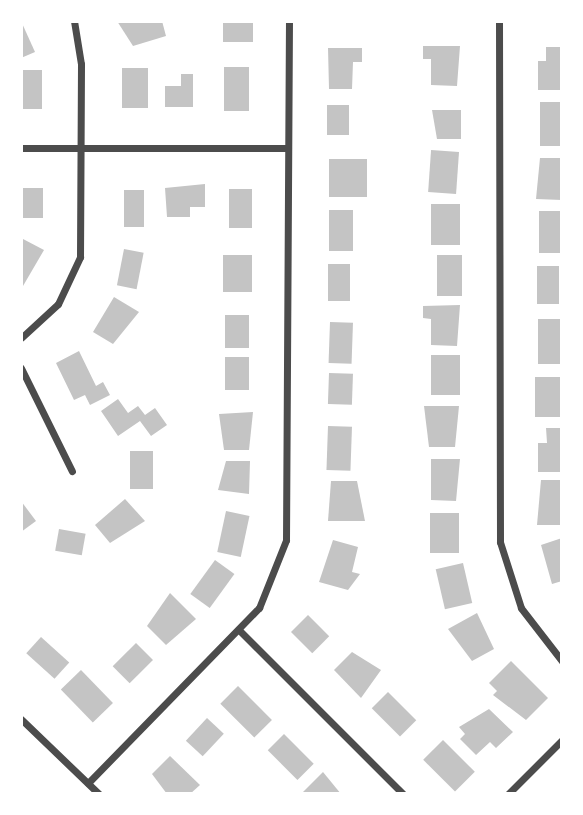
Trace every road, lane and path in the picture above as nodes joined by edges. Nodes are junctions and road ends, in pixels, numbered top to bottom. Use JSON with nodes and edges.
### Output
{"nodes":[{"id":1,"x":74,"y":21,"type":"edge"},
{"id":2,"x":289,"y":21,"type":"edge"},
{"id":3,"x":499,"y":21,"type":"edge"},
{"id":4,"x":21,"y":148,"type":"edge"},
{"id":5,"x":83,"y":148,"type":"junction"},
{"id":6,"x":288,"y":148,"type":"junction"},
{"id":7,"x":21,"y":338,"type":"edge"},
{"id":8,"x":21,"y":368,"type":"edge"},
{"id":9,"x":72,"y":471,"type":"dead end"},
{"id":10,"x":239,"y":631,"type":"junction"},
{"id":11,"x":562,"y":661,"type":"edge"},
{"id":12,"x":21,"y":719,"type":"edge"},
{"id":13,"x":562,"y":740,"type":"edge"},
{"id":14,"x":88,"y":783,"type":"junction"},
{"id":15,"x":99,"y":794,"type":"edge"},
{"id":16,"x":402,"y":794,"type":"edge"},
{"id":17,"x":508,"y":794,"type":"edge"}],
"edges":[{"from":1,"to":5,"type":"street"},
{"from":2,"to":6,"type":"street"},
{"from":3,"to":11,"type":"street"},
{"from":4,"to":5,"type":"street"},
{"from":5,"to":6,"type":"street"},
{"from":5,"to":7,"type":"street"},
{"from":6,"to":10,"type":"street"},
{"from":8,"to":9,"type":"street"},
{"from":10,"to":14,"type":"street"},
{"from":10,"to":16,"type":"street"},
{"from":12,"to":14,"type":"street"},
{"from":13,"to":17,"type":"street"},
{"from":14,"to":15,"type":"street"}]}
